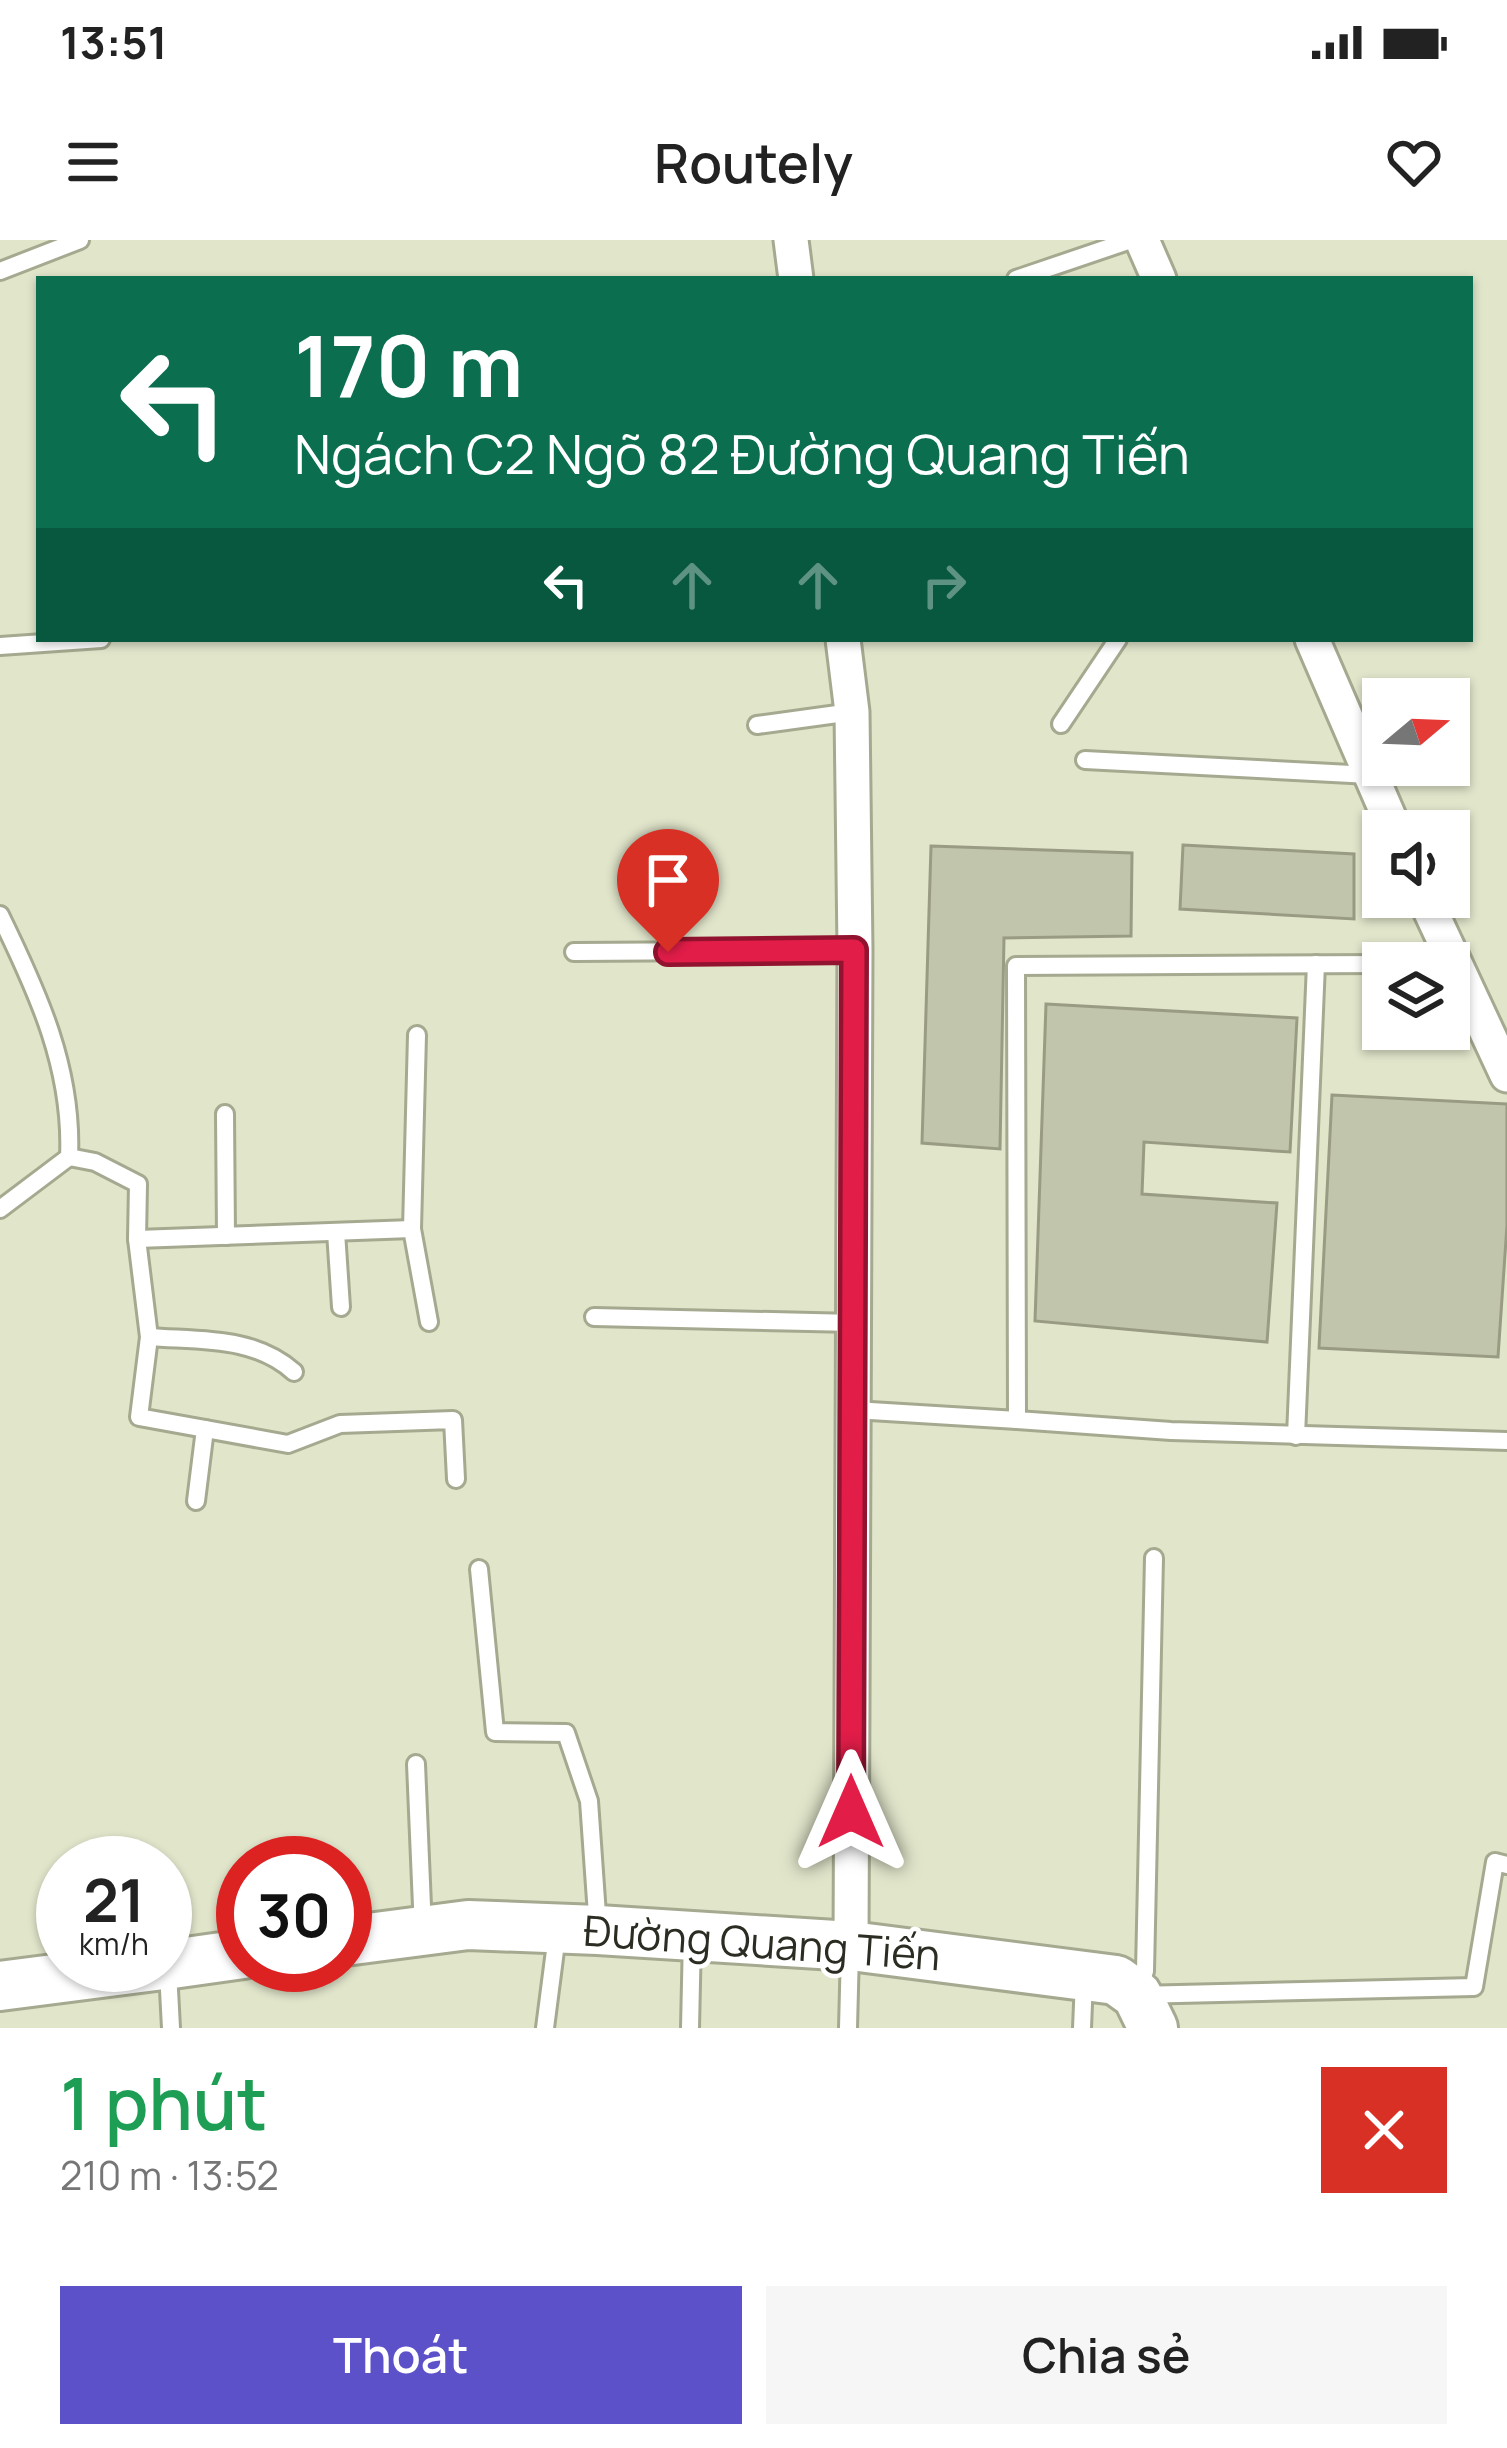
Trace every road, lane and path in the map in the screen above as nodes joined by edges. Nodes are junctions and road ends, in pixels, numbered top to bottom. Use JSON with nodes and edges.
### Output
{"nodes":[{"id":1,"x":80,"y":240,"type":"edge"},
{"id":2,"x":791,"y":240,"type":"edge"},
{"id":3,"x":1131,"y":240,"type":"edge"},
{"id":4,"x":1142,"y":240,"type":"edge"},
{"id":5,"x":0,"y":272,"type":"edge"},
{"id":6,"x":796,"y":276,"type":"edge"},
{"id":7,"x":1025,"y":276,"type":"edge"},
{"id":8,"x":1158,"y":276,"type":"edge"},
{"id":9,"x":58,"y":642,"type":"edge"},
{"id":10,"x":843,"y":642,"type":"edge"},
{"id":11,"x":1116,"y":642,"type":"edge"},
{"id":12,"x":1313,"y":642,"type":"edge"},
{"id":13,"x":0,"y":646,"type":"edge"},
{"id":14,"x":852,"y":712,"type":"junction"},
{"id":15,"x":757,"y":724,"type":"dead end"},
{"id":16,"x":1061,"y":724,"type":"dead end"},
{"id":17,"x":1362,"y":754,"type":"edge"},
{"id":18,"x":1085,"y":760,"type":"dead end"},
{"id":19,"x":1362,"y":775,"type":"edge"},
{"id":20,"x":0,"y":915,"type":"edge"},
{"id":21,"x":1434,"y":918,"type":"edge"},
{"id":22,"x":854,"y":950,"type":"junction"},
{"id":23,"x":574,"y":952,"type":"dead end"},
{"id":24,"x":1316,"y":964,"type":"junction"},
{"id":25,"x":1362,"y":964,"type":"edge"},
{"id":26,"x":417,"y":1035,"type":"dead end"},
{"id":27,"x":1507,"y":1075,"type":"edge"},
{"id":28,"x":225,"y":1114,"type":"dead end"},
{"id":29,"x":69,"y":1156,"type":"junction"},
{"id":30,"x":0,"y":1209,"type":"edge"},
{"id":31,"x":412,"y":1229,"type":"junction"},
{"id":32,"x":336,"y":1232,"type":"junction"},
{"id":33,"x":226,"y":1236,"type":"junction"},
{"id":34,"x":137,"y":1239,"type":"junction"},
{"id":35,"x":341,"y":1307,"type":"dead end"},
{"id":36,"x":594,"y":1317,"type":"dead end"},
{"id":37,"x":429,"y":1322,"type":"dead end"},
{"id":38,"x":854,"y":1323,"type":"junction"},
{"id":39,"x":149,"y":1337,"type":"junction"},
{"id":40,"x":294,"y":1372,"type":"dead end"},
{"id":41,"x":854,"y":1410,"type":"junction"},
{"id":42,"x":1017,"y":1420,"type":"junction"},
{"id":43,"x":205,"y":1429,"type":"junction"},
{"id":44,"x":1296,"y":1436,"type":"junction"},
{"id":45,"x":1507,"y":1442,"type":"edge"},
{"id":46,"x":456,"y":1478,"type":"dead end"},
{"id":47,"x":196,"y":1501,"type":"dead end"},
{"id":48,"x":1154,"y":1558,"type":"dead end"},
{"id":49,"x":479,"y":1569,"type":"dead end"},
{"id":50,"x":416,"y":1763,"type":"dead end"},
{"id":51,"x":1507,"y":1864,"type":"edge"},
{"id":52,"x":578,"y":1929,"type":"junction"},
{"id":53,"x":423,"y":1930,"type":"junction"},
{"id":54,"x":692,"y":1936,"type":"junction"},
{"id":55,"x":372,"y":1937,"type":"edge"},
{"id":56,"x":850,"y":1946,"type":"junction"},
{"id":57,"x":1084,"y":1973,"type":"junction"},
{"id":58,"x":36,"y":1981,"type":"edge"},
{"id":59,"x":0,"y":1986,"type":"edge"},
{"id":60,"x":168,"y":1992,"type":"edge"},
{"id":61,"x":1145,"y":2011,"type":"edge"},
{"id":62,"x":171,"y":2028,"type":"edge"},
{"id":63,"x":545,"y":2028,"type":"edge"},
{"id":64,"x":690,"y":2028,"type":"edge"},
{"id":65,"x":848,"y":2028,"type":"edge"},
{"id":66,"x":1082,"y":2028,"type":"edge"}],
"edges":[{"from":1,"to":5,"type":"lane"},
{"from":2,"to":6,"type":"street"},
{"from":3,"to":7,"type":"lane"},
{"from":4,"to":8,"type":"street"},
{"from":9,"to":13,"type":"lane"},
{"from":10,"to":14,"type":"street"},
{"from":11,"to":16,"type":"lane"},
{"from":12,"to":17,"type":"street"},
{"from":14,"to":15,"type":"lane"},
{"from":14,"to":22,"type":"street"},
{"from":18,"to":19,"type":"lane"},
{"from":20,"to":29,"type":"lane"},
{"from":21,"to":27,"type":"street"},
{"from":22,"to":23,"type":"lane"},
{"from":22,"to":38,"type":"street"},
{"from":24,"to":25,"type":"lane"},
{"from":24,"to":42,"type":"lane"},
{"from":24,"to":44,"type":"lane"},
{"from":26,"to":31,"type":"lane"},
{"from":28,"to":33,"type":"lane"},
{"from":29,"to":30,"type":"lane"},
{"from":29,"to":34,"type":"lane"},
{"from":31,"to":32,"type":"lane"},
{"from":31,"to":37,"type":"lane"},
{"from":32,"to":33,"type":"lane"},
{"from":32,"to":35,"type":"lane"},
{"from":33,"to":34,"type":"lane"},
{"from":34,"to":39,"type":"lane"},
{"from":36,"to":38,"type":"lane"},
{"from":38,"to":41,"type":"street"},
{"from":39,"to":40,"type":"lane"},
{"from":39,"to":43,"type":"lane"},
{"from":41,"to":42,"type":"lane"},
{"from":41,"to":56,"type":"street"},
{"from":42,"to":44,"type":"lane"},
{"from":43,"to":46,"type":"lane"},
{"from":43,"to":47,"type":"lane"},
{"from":44,"to":45,"type":"lane"},
{"from":48,"to":61,"type":"lane"},
{"from":49,"to":52,"type":"lane"},
{"from":50,"to":53,"type":"lane"},
{"from":51,"to":61,"type":"lane"},
{"from":52,"to":53,"type":"street","name":"Đường Quang Tiến"},
{"from":52,"to":54,"type":"street","name":"Đường Quang Tiến"},
{"from":52,"to":63,"type":"lane"},
{"from":53,"to":55,"type":"street","name":"Đường Quang Tiến"},
{"from":54,"to":56,"type":"street","name":"Đường Quang Tiến"},
{"from":54,"to":64,"type":"lane"},
{"from":56,"to":57,"type":"street","name":"Đường Quang Tiến"},
{"from":56,"to":65,"type":"lane"},
{"from":57,"to":61,"type":"street","name":"Đường Quang Tiến"},
{"from":57,"to":66,"type":"lane"},
{"from":58,"to":59,"type":"street"},
{"from":60,"to":62,"type":"lane"}]}
